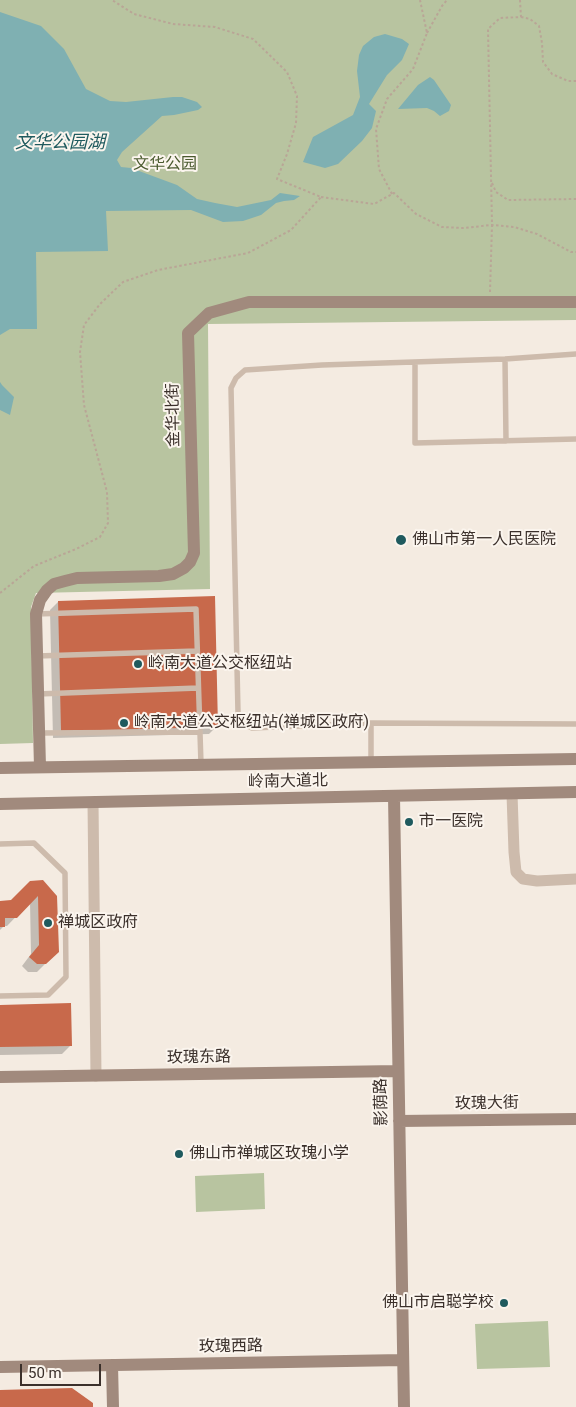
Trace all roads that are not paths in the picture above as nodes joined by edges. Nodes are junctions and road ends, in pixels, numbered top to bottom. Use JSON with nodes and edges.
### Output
{"nodes":[{"id":1,"x":576,"y":302,"type":"edge"},
{"id":2,"x":576,"y":354,"type":"edge"},
{"id":3,"x":505,"y":359,"type":"junction"},
{"id":4,"x":415,"y":363,"type":"junction"},
{"id":5,"x":576,"y":439,"type":"edge"},
{"id":6,"x":506,"y":441,"type":"junction"},
{"id":7,"x":36,"y":614,"type":"junction"},
{"id":8,"x":197,"y":652,"type":"junction"},
{"id":9,"x":37,"y":656,"type":"junction"},
{"id":10,"x":198,"y":688,"type":"junction"},
{"id":11,"x":38,"y":694,"type":"junction"},
{"id":12,"x":371,"y":723,"type":"junction"},
{"id":13,"x":576,"y":724,"type":"edge"},
{"id":14,"x":200,"y":732,"type":"junction"},
{"id":15,"x":39,"y":733,"type":"junction"},
{"id":16,"x":576,"y":759,"type":"edge"},
{"id":17,"x":371,"y":762,"type":"junction"},
{"id":18,"x":201,"y":765,"type":"junction"},
{"id":19,"x":40,"y":767,"type":"junction"},
{"id":20,"x":0,"y":768,"type":"edge"},
{"id":21,"x":576,"y":792,"type":"edge"},
{"id":22,"x":512,"y":794,"type":"junction"},
{"id":23,"x":394,"y":796,"type":"junction"},
{"id":24,"x":93,"y":802,"type":"junction"},
{"id":25,"x":0,"y":804,"type":"edge"},
{"id":26,"x":0,"y":844,"type":"edge"},
{"id":27,"x":576,"y":880,"type":"edge"},
{"id":28,"x":0,"y":996,"type":"edge"},
{"id":29,"x":398,"y":1072,"type":"junction"},
{"id":30,"x":96,"y":1076,"type":"junction"},
{"id":31,"x":0,"y":1077,"type":"edge"},
{"id":32,"x":576,"y":1119,"type":"edge"},
{"id":33,"x":399,"y":1121,"type":"junction"},
{"id":34,"x":404,"y":1360,"type":"junction"},
{"id":35,"x":112,"y":1365,"type":"junction"},
{"id":36,"x":0,"y":1367,"type":"edge"},
{"id":37,"x":113,"y":1407,"type":"edge"},
{"id":38,"x":404,"y":1407,"type":"edge"}],
"edges":[{"from":1,"to":7,"type":"street","name":"金华北街"},
{"from":2,"to":3,"type":"lane"},
{"from":3,"to":4,"type":"lane"},
{"from":3,"to":6,"type":"lane"},
{"from":4,"to":6,"type":"lane"},
{"from":4,"to":12,"type":"lane"},
{"from":5,"to":6,"type":"lane"},
{"from":7,"to":8,"type":"lane"},
{"from":7,"to":9,"type":"street","name":"金华北街"},
{"from":8,"to":9,"type":"lane"},
{"from":8,"to":10,"type":"lane"},
{"from":9,"to":11,"type":"street","name":"金华北街"},
{"from":10,"to":11,"type":"lane"},
{"from":10,"to":14,"type":"lane"},
{"from":11,"to":15,"type":"street","name":"金华北街"},
{"from":12,"to":13,"type":"lane"},
{"from":12,"to":17,"type":"lane"},
{"from":14,"to":15,"type":"lane"},
{"from":14,"to":18,"type":"lane"},
{"from":15,"to":19,"type":"street","name":"金华北街"},
{"from":16,"to":17,"type":"street","name":"岭南大道北"},
{"from":17,"to":18,"type":"street","name":"岭南大道北"},
{"from":18,"to":19,"type":"street","name":"岭南大道北"},
{"from":19,"to":20,"type":"street"},
{"from":21,"to":22,"type":"street","name":"岭南大道北"},
{"from":22,"to":23,"type":"street","name":"岭南大道北"},
{"from":22,"to":27,"type":"street"},
{"from":23,"to":24,"type":"street","name":"岭南大道北"},
{"from":23,"to":29,"type":"street","name":"影荫路"},
{"from":24,"to":25,"type":"street","name":"岭南大道北"},
{"from":24,"to":30,"type":"street"},
{"from":26,"to":28,"type":"lane"},
{"from":29,"to":30,"type":"street","name":"玫瑰东路"},
{"from":29,"to":33,"type":"street","name":"影荫路"},
{"from":30,"to":31,"type":"street","name":"玫瑰东路"},
{"from":32,"to":33,"type":"street","name":"玫瑰大街"},
{"from":33,"to":34,"type":"street","name":"影荫路"},
{"from":34,"to":35,"type":"street","name":"玫瑰西路"},
{"from":34,"to":38,"type":"street","name":"影荫路"},
{"from":35,"to":36,"type":"street","name":"玫瑰西路"},
{"from":35,"to":37,"type":"street"}]}
